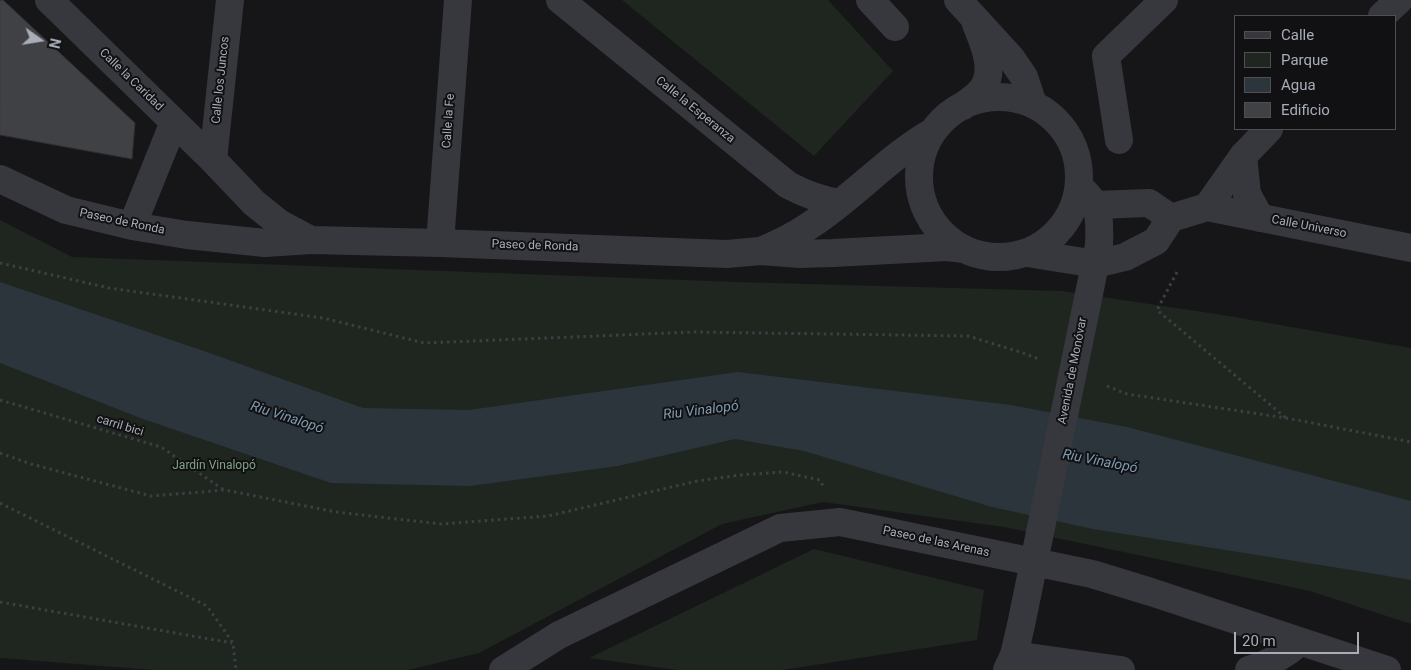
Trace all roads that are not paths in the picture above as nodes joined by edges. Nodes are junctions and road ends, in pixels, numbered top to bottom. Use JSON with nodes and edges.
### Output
{"nodes":[{"id":1,"x":49,"y":0,"type":"edge"},
{"id":2,"x":230,"y":0,"type":"edge"},
{"id":3,"x":458,"y":0,"type":"edge"},
{"id":4,"x":560,"y":0,"type":"edge"},
{"id":5,"x":870,"y":0,"type":"edge"},
{"id":6,"x":1164,"y":0,"type":"edge"},
{"id":7,"x":1398,"y":0,"type":"edge"},
{"id":8,"x":965,"y":8,"type":"edge"},
{"id":9,"x":1383,"y":15,"type":"edge"},
{"id":10,"x":894,"y":27,"type":"dead end"},
{"id":11,"x":1033,"y":104,"type":"junction"},
{"id":12,"x":963,"y":106,"type":"junction"},
{"id":13,"x":174,"y":122,"type":"junction"},
{"id":14,"x":1269,"y":130,"type":"edge"},
{"id":15,"x":932,"y":132,"type":"junction"},
{"id":16,"x":1119,"y":140,"type":"dead end"},
{"id":17,"x":1242,"y":156,"type":"junction"},
{"id":18,"x":212,"y":160,"type":"junction"},
{"id":19,"x":0,"y":179,"type":"edge"},
{"id":20,"x":1087,"y":196,"type":"junction"},
{"id":21,"x":840,"y":203,"type":"junction"},
{"id":22,"x":1207,"y":207,"type":"junction"},
{"id":23,"x":1171,"y":218,"type":"junction"},
{"id":24,"x":1260,"y":218,"type":"junction"},
{"id":25,"x":132,"y":226,"type":"junction"},
{"id":26,"x":311,"y":240,"type":"junction"},
{"id":27,"x":440,"y":243,"type":"junction"},
{"id":28,"x":1411,"y":248,"type":"edge"},
{"id":29,"x":964,"y":249,"type":"junction"},
{"id":30,"x":760,"y":251,"type":"junction"},
{"id":31,"x":1027,"y":253,"type":"junction"},
{"id":32,"x":1096,"y":264,"type":"junction"},
{"id":33,"x":1300,"y":642,"type":"junction"},
{"id":34,"x":1007,"y":666,"type":"edge"},
{"id":35,"x":504,"y":670,"type":"edge"},
{"id":36,"x":1121,"y":670,"type":"edge"},
{"id":37,"x":1249,"y":670,"type":"edge"},
{"id":38,"x":1388,"y":670,"type":"edge"}],
"edges":[{"from":1,"to":13,"type":"street","name":"Calle la Caridad"},
{"from":2,"to":18,"type":"street","name":"Calle los Juncos"},
{"from":3,"to":27,"type":"street","name":"Calle la Fe"},
{"from":4,"to":21,"type":"street","name":"Calle la Esperanza"},
{"from":5,"to":10,"type":"street"},
{"from":6,"to":16,"type":"street"},
{"from":7,"to":9,"type":"street"},
{"from":8,"to":11,"type":"street"},
{"from":8,"to":12,"type":"street"},
{"from":11,"to":12,"type":"street"},
{"from":11,"to":20,"type":"street"},
{"from":12,"to":15,"type":"street"},
{"from":13,"to":18,"type":"street","name":"Calle la Caridad"},
{"from":13,"to":25,"type":"street"},
{"from":14,"to":17,"type":"street"},
{"from":15,"to":21,"type":"street","name":"Paseo de Ronda"},
{"from":15,"to":29,"type":"street"},
{"from":17,"to":22,"type":"street"},
{"from":17,"to":24,"type":"street"},
{"from":18,"to":26,"type":"street","name":"Paseo de Ronda"},
{"from":19,"to":25,"type":"street","name":"Paseo de Ronda"},
{"from":20,"to":23,"type":"street"},
{"from":20,"to":31,"type":"street"},
{"from":20,"to":32,"type":"street","name":"Avenida de Monóvar"},
{"from":21,"to":30,"type":"street","name":"Paseo de Ronda"},
{"from":22,"to":23,"type":"street"},
{"from":22,"to":24,"type":"street","name":"Calle Universo"},
{"from":23,"to":32,"type":"street"},
{"from":24,"to":28,"type":"street","name":"Calle Universo"},
{"from":25,"to":26,"type":"street","name":"Paseo de Ronda"},
{"from":26,"to":27,"type":"street","name":"Paseo de Ronda"},
{"from":27,"to":30,"type":"street","name":"Paseo de Ronda"},
{"from":29,"to":30,"type":"street","name":"Paseo de Ronda"},
{"from":29,"to":31,"type":"street"},
{"from":31,"to":32,"type":"street"},
{"from":32,"to":34,"type":"street","name":"Avenida de Monóvar"},
{"from":33,"to":35,"type":"street","name":"Paseo de las Arenas"},
{"from":33,"to":37,"type":"street"},
{"from":33,"to":38,"type":"street","name":"Paseo de las Arenas"},
{"from":34,"to":36,"type":"street"}]}
